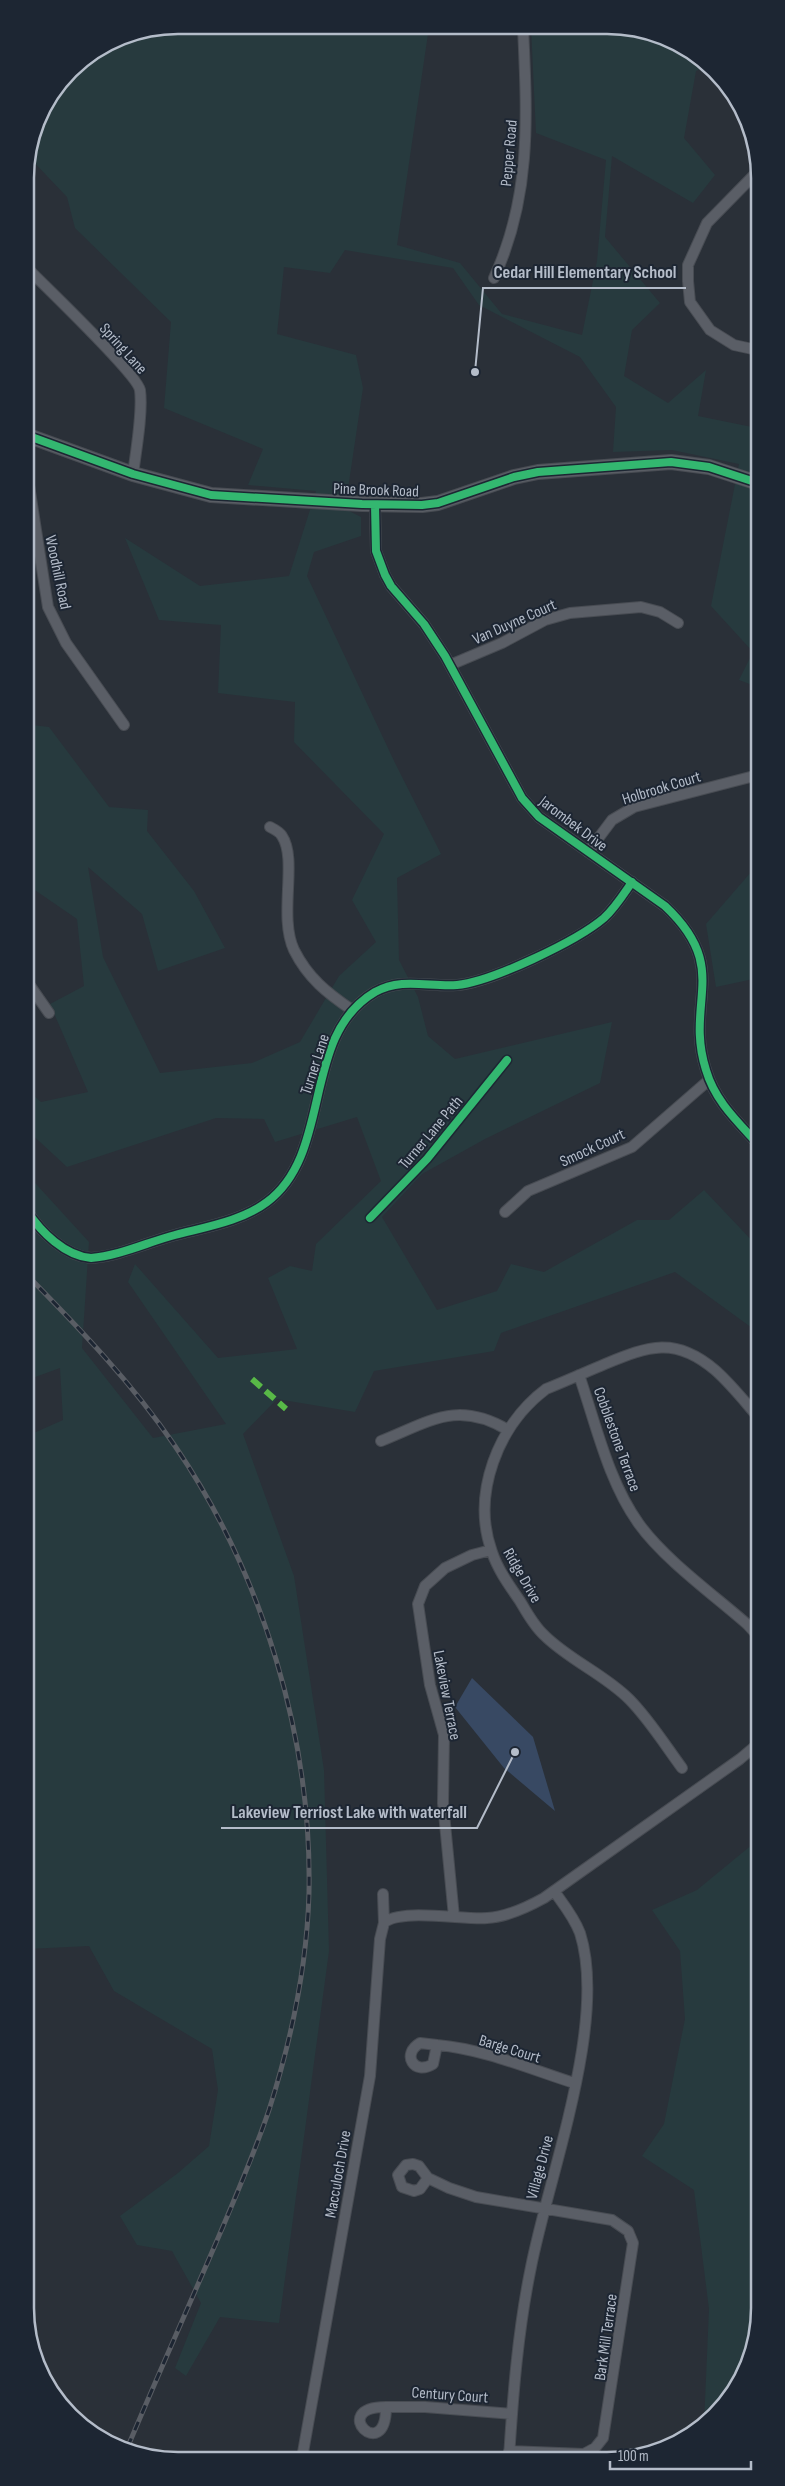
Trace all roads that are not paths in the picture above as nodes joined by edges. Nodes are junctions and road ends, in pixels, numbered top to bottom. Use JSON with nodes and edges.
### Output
{"nodes":[{"id":1,"x":523,"y":34,"type":"edge"},
{"id":2,"x":751,"y":178,"type":"edge"},
{"id":3,"x":34,"y":275,"type":"edge"},
{"id":4,"x":494,"y":278,"type":"dead end"},
{"id":5,"x":751,"y":349,"type":"edge"},
{"id":6,"x":34,"y":438,"type":"edge"},
{"id":7,"x":133,"y":474,"type":"junction"},
{"id":8,"x":751,"y":481,"type":"edge"},
{"id":9,"x":375,"y":505,"type":"junction"},
{"id":10,"x":34,"y":517,"type":"edge"},
{"id":11,"x":678,"y":623,"type":"dead end"},
{"id":12,"x":450,"y":665,"type":"junction"},
{"id":13,"x":124,"y":725,"type":"dead end"},
{"id":14,"x":751,"y":777,"type":"edge"},
{"id":15,"x":270,"y":827,"type":"dead end"},
{"id":16,"x":588,"y":852,"type":"junction"},
{"id":17,"x":632,"y":882,"type":"junction"},
{"id":18,"x":34,"y":991,"type":"edge"},
{"id":19,"x":352,"y":1010,"type":"junction"},
{"id":20,"x":49,"y":1013,"type":"dead end"},
{"id":21,"x":709,"y":1080,"type":"junction"},
{"id":22,"x":751,"y":1137,"type":"edge"},
{"id":23,"x":505,"y":1212,"type":"dead end"},
{"id":24,"x":34,"y":1219,"type":"edge"},
{"id":25,"x":579,"y":1375,"type":"junction"},
{"id":26,"x":751,"y":1409,"type":"edge"},
{"id":27,"x":508,"y":1430,"type":"junction"},
{"id":28,"x":381,"y":1441,"type":"dead end"},
{"id":29,"x":492,"y":1550,"type":"junction"},
{"id":30,"x":751,"y":1628,"type":"edge"},
{"id":31,"x":751,"y":1750,"type":"edge"},
{"id":32,"x":682,"y":1768,"type":"dead end"},
{"id":33,"x":554,"y":1891,"type":"junction"},
{"id":34,"x":382,"y":1894,"type":"dead end"},
{"id":35,"x":454,"y":1917,"type":"junction"},
{"id":36,"x":384,"y":1923,"type":"junction"},
{"id":37,"x":437,"y":2045,"type":"dead end"},
{"id":38,"x":574,"y":2083,"type":"junction"},
{"id":39,"x":428,"y":2178,"type":"dead end"},
{"id":40,"x":543,"y":2210,"type":"junction"},
{"id":41,"x":386,"y":2407,"type":"dead end"},
{"id":42,"x":512,"y":2414,"type":"junction"},
{"id":43,"x":303,"y":2452,"type":"edge"},
{"id":44,"x":509,"y":2452,"type":"edge"},
{"id":45,"x":587,"y":2452,"type":"edge"}],
"edges":[{"from":1,"to":4,"type":"street","name":"Pepper Road"},
{"from":2,"to":5,"type":"street"},
{"from":3,"to":7,"type":"street","name":"Spring Lane"},
{"from":6,"to":7,"type":"street","name":"Pine Brook Road"},
{"from":7,"to":9,"type":"street","name":"Pine Brook Road"},
{"from":8,"to":9,"type":"street","name":"Pine Brook Road"},
{"from":9,"to":12,"type":"street","name":"Jarombek Drive"},
{"from":10,"to":13,"type":"street","name":"Woodhill Road"},
{"from":11,"to":12,"type":"street","name":"Van Duyne Court"},
{"from":12,"to":16,"type":"street","name":"Jarombek Drive"},
{"from":14,"to":16,"type":"street","name":"Holbrook Court"},
{"from":15,"to":19,"type":"street"},
{"from":16,"to":17,"type":"street","name":"Jarombek Drive"},
{"from":17,"to":19,"type":"street","name":"Turner Lane"},
{"from":17,"to":21,"type":"street","name":"Jarombek Drive"},
{"from":18,"to":20,"type":"street"},
{"from":19,"to":24,"type":"street","name":"Turner Lane"},
{"from":21,"to":22,"type":"street","name":"Jarombek Drive"},
{"from":21,"to":23,"type":"street","name":"Smock Court"},
{"from":25,"to":26,"type":"street","name":"Ridge Drive"},
{"from":25,"to":27,"type":"street","name":"Ridge Drive"},
{"from":25,"to":30,"type":"street","name":"Cobblestone Terrace"},
{"from":27,"to":28,"type":"street"},
{"from":27,"to":29,"type":"street","name":"Ridge Drive"},
{"from":29,"to":32,"type":"street","name":"Ridge Drive"},
{"from":29,"to":35,"type":"street","name":"Lakeview Terrace"},
{"from":31,"to":33,"type":"street"},
{"from":33,"to":35,"type":"street"},
{"from":33,"to":38,"type":"street","name":"Village Drive"},
{"from":34,"to":36,"type":"street","name":"Macculoch Drive"},
{"from":35,"to":36,"type":"street"},
{"from":36,"to":43,"type":"street","name":"Macculoch Drive"},
{"from":37,"to":38,"type":"street","name":"Barge Court"},
{"from":38,"to":40,"type":"street","name":"Village Drive"},
{"from":39,"to":40,"type":"street","name":"Bark Mill Terrace"},
{"from":40,"to":42,"type":"street","name":"Village Drive"},
{"from":40,"to":45,"type":"street","name":"Bark Mill Terrace"},
{"from":41,"to":42,"type":"street","name":"Century Court"},
{"from":42,"to":44,"type":"street","name":"Village Drive"}]}
